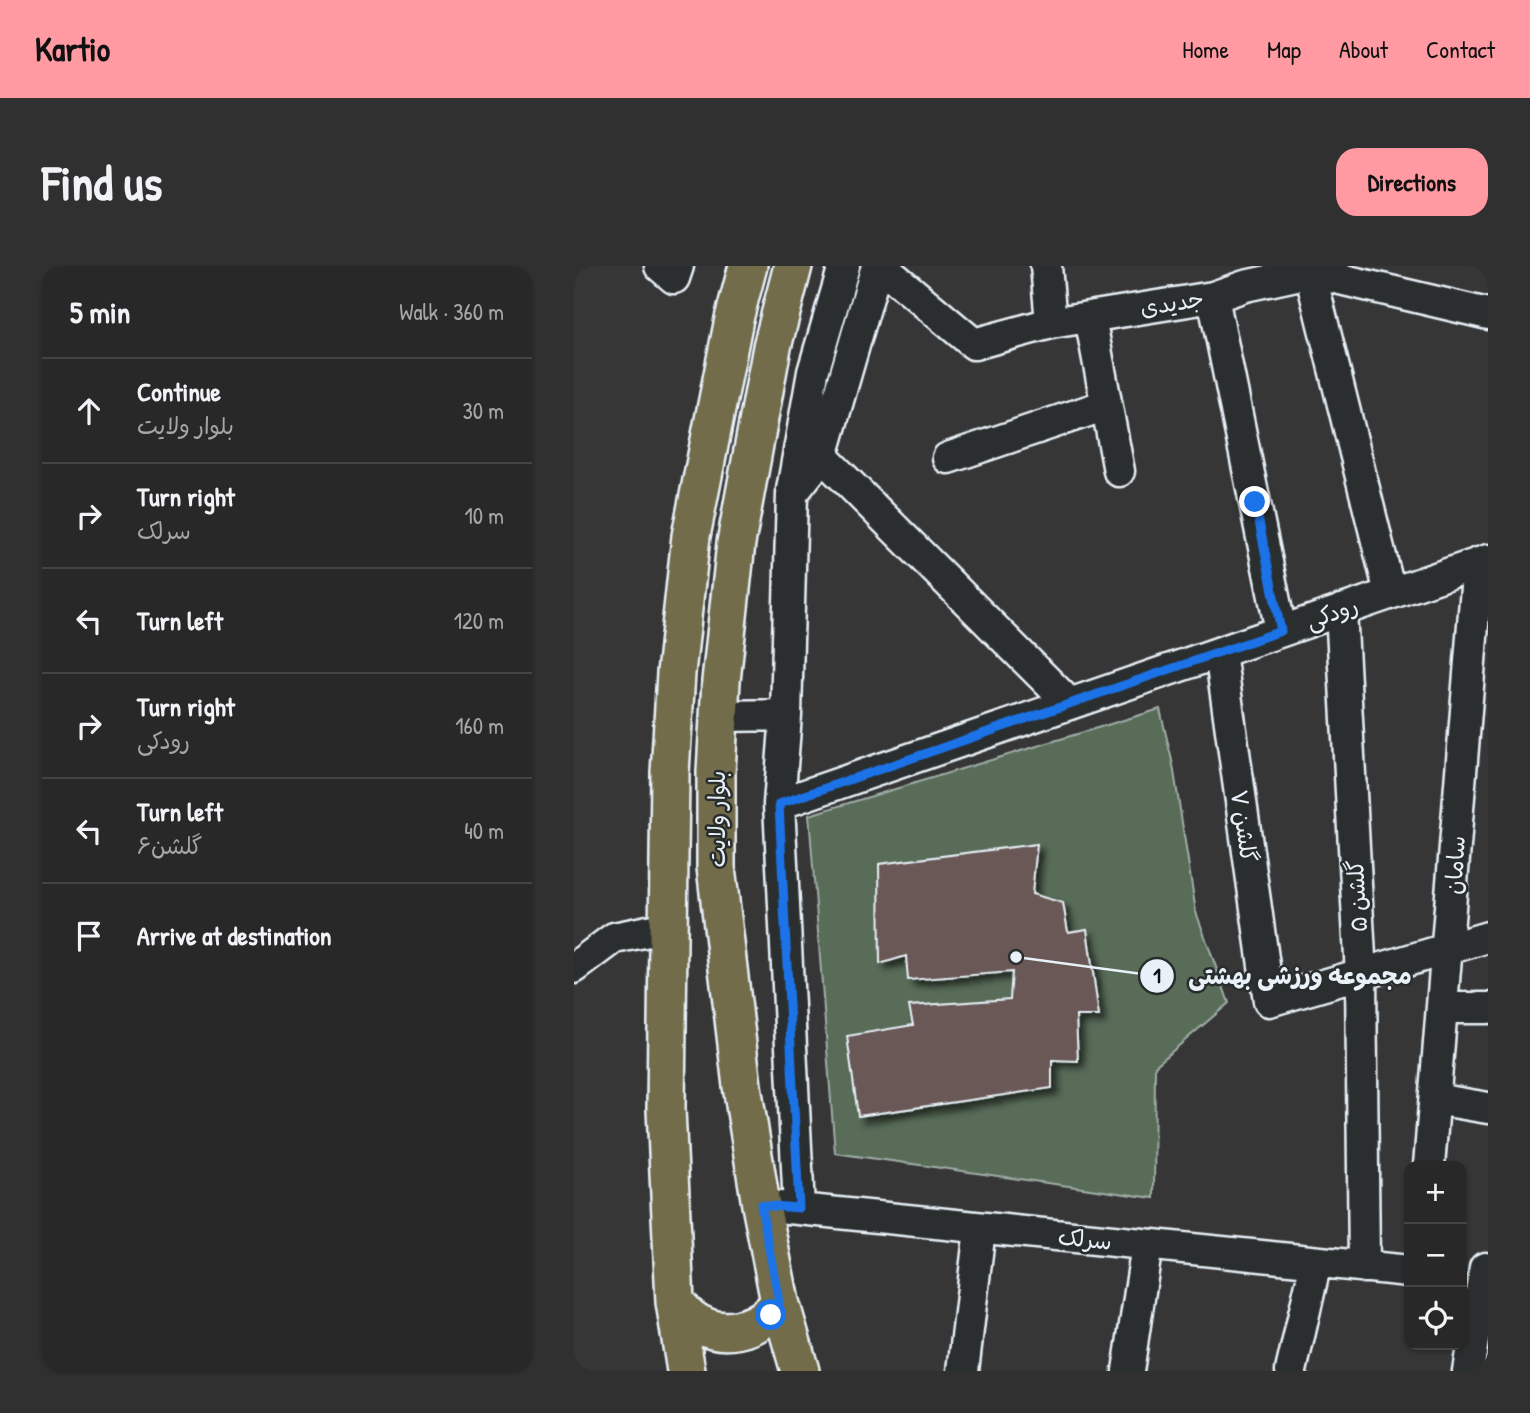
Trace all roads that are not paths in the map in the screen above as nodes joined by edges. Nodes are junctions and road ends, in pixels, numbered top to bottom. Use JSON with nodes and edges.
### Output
{"nodes":[{"id":1,"x":660,"y":266,"type":"edge"},
{"id":2,"x":678,"y":266,"type":"edge"},
{"id":3,"x":748,"y":266,"type":"edge"},
{"id":4,"x":793,"y":266,"type":"edge"},
{"id":5,"x":844,"y":266,"type":"edge"},
{"id":6,"x":879,"y":266,"type":"edge"},
{"id":7,"x":1046,"y":266,"type":"edge"},
{"id":8,"x":1310,"y":272,"type":"junction"},
{"id":9,"x":1245,"y":276,"type":"edge"},
{"id":10,"x":1213,"y":297,"type":"junction"},
{"id":11,"x":1488,"y":314,"type":"edge"},
{"id":12,"x":1090,"y":317,"type":"junction"},
{"id":13,"x":1052,"y":323,"type":"junction"},
{"id":14,"x":1106,"y":405,"type":"junction"},
{"id":15,"x":822,"y":456,"type":"junction"},
{"id":16,"x":948,"y":458,"type":"dead end"},
{"id":17,"x":1119,"y":471,"type":"dead end"},
{"id":18,"x":792,"y":494,"type":"junction"},
{"id":19,"x":1483,"y":561,"type":"edge"},
{"id":20,"x":1390,"y":593,"type":"junction"},
{"id":21,"x":1341,"y":610,"type":"junction"},
{"id":22,"x":1281,"y":631,"type":"junction"},
{"id":23,"x":1220,"y":652,"type":"junction"},
{"id":24,"x":1070,"y":704,"type":"junction"},
{"id":25,"x":786,"y":715,"type":"junction"},
{"id":26,"x":719,"y":716,"type":"junction"},
{"id":27,"x":779,"y":804,"type":"junction"},
{"id":28,"x":668,"y":927,"type":"junction"},
{"id":29,"x":1488,"y":937,"type":"edge"},
{"id":30,"x":1448,"y":949,"type":"junction"},
{"id":31,"x":574,"y":968,"type":"edge"},
{"id":32,"x":1361,"y":975,"type":"junction"},
{"id":33,"x":1443,"y":1008,"type":"junction"},
{"id":34,"x":1488,"y":1008,"type":"edge"},
{"id":35,"x":1435,"y":1099,"type":"junction"},
{"id":36,"x":1488,"y":1108,"type":"edge"},
{"id":37,"x":1429,"y":1161,"type":"edge"},
{"id":38,"x":761,"y":1205,"type":"junction"},
{"id":39,"x":799,"y":1208,"type":"junction"},
{"id":40,"x":980,"y":1228,"type":"junction"},
{"id":41,"x":1147,"y":1245,"type":"junction"},
{"id":42,"x":1316,"y":1262,"type":"junction"},
{"id":43,"x":1364,"y":1267,"type":"junction"},
{"id":44,"x":1478,"y":1269,"type":"edge"},
{"id":45,"x":1404,"y":1271,"type":"edge"},
{"id":46,"x":675,"y":1302,"type":"junction"},
{"id":47,"x":779,"y":1302,"type":"junction"},
{"id":48,"x":686,"y":1371,"type":"edge"},
{"id":49,"x":800,"y":1371,"type":"edge"},
{"id":50,"x":962,"y":1371,"type":"edge"},
{"id":51,"x":1128,"y":1371,"type":"edge"},
{"id":52,"x":1290,"y":1371,"type":"edge"},
{"id":53,"x":1468,"y":1371,"type":"edge"}],
"edges":[{"from":1,"to":2,"type":"street"},
{"from":3,"to":28,"type":"main road","name":"بلوار ولایت"},
{"from":4,"to":26,"type":"main road","name":"بلوار ولایت"},
{"from":5,"to":18,"type":"street"},
{"from":6,"to":13,"type":"street","name":"جدیدی"},
{"from":6,"to":15,"type":"street"},
{"from":7,"to":13,"type":"street"},
{"from":8,"to":9,"type":"street","name":"جدیدی"},
{"from":8,"to":11,"type":"street","name":"جدیدی"},
{"from":8,"to":20,"type":"street"},
{"from":9,"to":10,"type":"street","name":"جدیدی"},
{"from":10,"to":12,"type":"street","name":"جدیدی"},
{"from":10,"to":22,"type":"street"},
{"from":12,"to":13,"type":"street","name":"جدیدی"},
{"from":12,"to":14,"type":"street"},
{"from":14,"to":16,"type":"street"},
{"from":14,"to":17,"type":"street"},
{"from":15,"to":18,"type":"street"},
{"from":15,"to":24,"type":"street"},
{"from":18,"to":25,"type":"street"},
{"from":19,"to":20,"type":"street","name":"رودکی"},
{"from":19,"to":30,"type":"street","name":"سامان"},
{"from":20,"to":21,"type":"street","name":"رودکی"},
{"from":21,"to":22,"type":"street","name":"رودکی"},
{"from":21,"to":32,"type":"street","name":"گلشن ۵"},
{"from":22,"to":23,"type":"street","name":"رودکی"},
{"from":23,"to":24,"type":"street","name":"رودکی"},
{"from":23,"to":32,"type":"street","name":"گلشن ۷"},
{"from":24,"to":27,"type":"street","name":"رودکی"},
{"from":25,"to":26,"type":"street"},
{"from":25,"to":27,"type":"street"},
{"from":26,"to":38,"type":"main road","name":"بلوار ولایت"},
{"from":27,"to":39,"type":"street"},
{"from":28,"to":31,"type":"street"},
{"from":28,"to":46,"type":"main road","name":"بلوار ولایت"},
{"from":29,"to":30,"type":"street"},
{"from":30,"to":32,"type":"street"},
{"from":30,"to":33,"type":"street","name":"سامان"},
{"from":32,"to":43,"type":"street","name":"گلشن ۵"},
{"from":33,"to":34,"type":"street"},
{"from":33,"to":35,"type":"street","name":"سامان"},
{"from":35,"to":36,"type":"street"},
{"from":35,"to":37,"type":"street","name":"سامان"},
{"from":38,"to":39,"type":"street","name":"سرلک"},
{"from":38,"to":47,"type":"main road","name":"بلوار ولایت"},
{"from":39,"to":40,"type":"street","name":"سرلک"},
{"from":40,"to":41,"type":"street","name":"سرلک"},
{"from":40,"to":50,"type":"street"},
{"from":41,"to":42,"type":"street","name":"سرلک"},
{"from":41,"to":51,"type":"street"},
{"from":42,"to":43,"type":"street","name":"سرلک"},
{"from":42,"to":52,"type":"street"},
{"from":43,"to":45,"type":"street","name":"سرلک"},
{"from":44,"to":53,"type":"street"},
{"from":46,"to":47,"type":"main road"},
{"from":46,"to":48,"type":"main road","name":"بلوار ولایت"},
{"from":47,"to":49,"type":"main road","name":"بلوار ولایت"}]}
